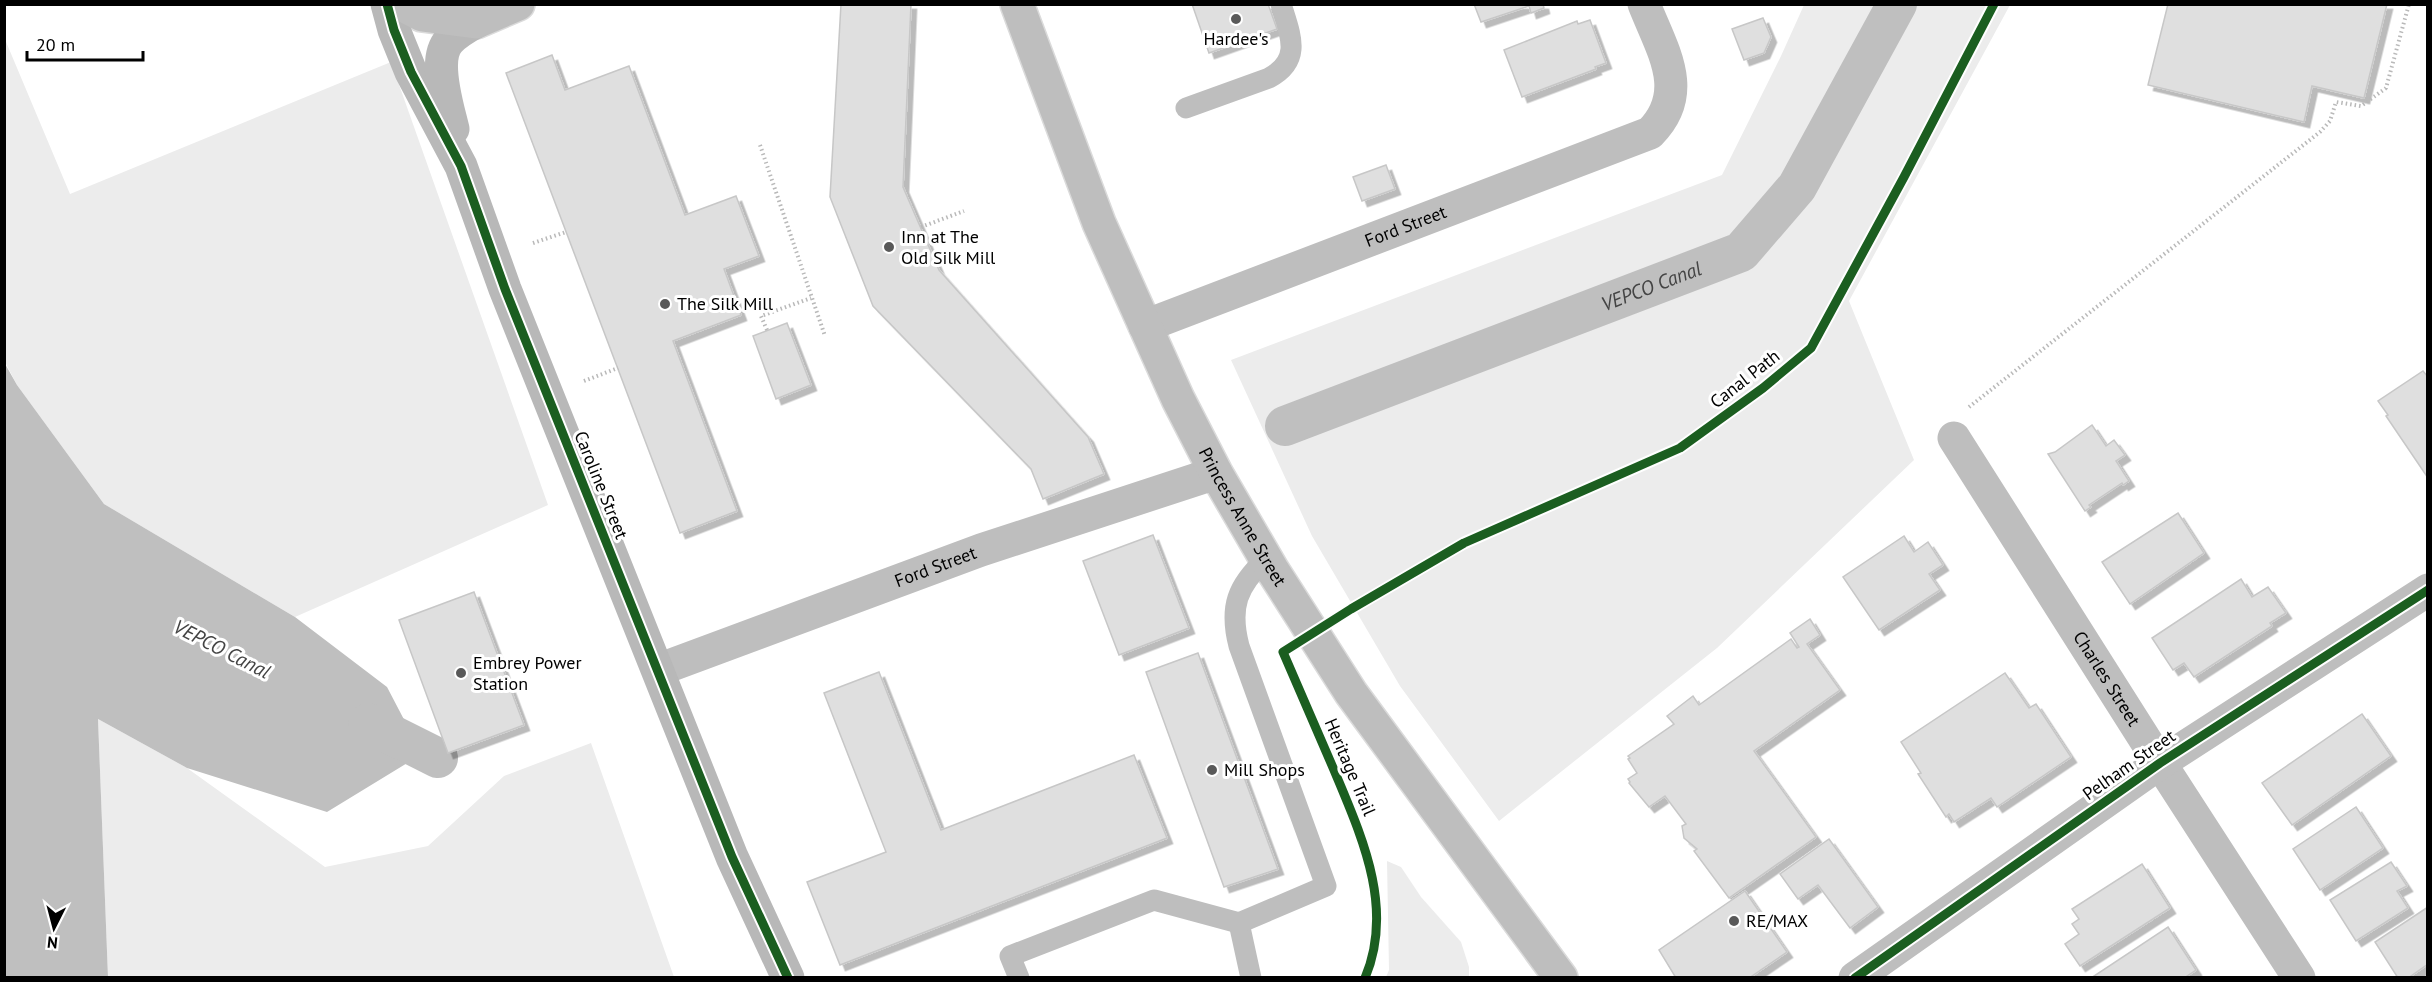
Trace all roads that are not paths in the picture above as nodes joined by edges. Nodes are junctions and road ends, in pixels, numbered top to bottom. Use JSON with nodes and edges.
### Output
{"nodes":[{"id":1,"x":387,"y":4,"type":"edge"},
{"id":2,"x":401,"y":4,"type":"edge"},
{"id":3,"x":518,"y":4,"type":"edge"},
{"id":4,"x":1017,"y":4,"type":"edge"},
{"id":5,"x":1281,"y":4,"type":"edge"},
{"id":6,"x":1644,"y":4,"type":"edge"},
{"id":7,"x":476,"y":21,"type":"junction"},
{"id":8,"x":1186,"y":108,"type":"dead end"},
{"id":9,"x":460,"y":166,"type":"junction"},
{"id":10,"x":1145,"y":326,"type":"junction"},
{"id":11,"x":1954,"y":438,"type":"dead end"},
{"id":12,"x":1216,"y":473,"type":"junction"},
{"id":13,"x":1266,"y":559,"type":"junction"},
{"id":14,"x":2427,"y":590,"type":"edge"},
{"id":15,"x":658,"y":670,"type":"junction"},
{"id":16,"x":2160,"y":763,"type":"junction"},
{"id":17,"x":1239,"y":923,"type":"junction"},
{"id":18,"x":788,"y":978,"type":"edge"},
{"id":19,"x":1019,"y":978,"type":"edge"},
{"id":20,"x":1251,"y":978,"type":"edge"},
{"id":21,"x":1561,"y":978,"type":"edge"},
{"id":22,"x":1855,"y":978,"type":"edge"},
{"id":23,"x":2299,"y":978,"type":"edge"}],
"edges":[{"from":1,"to":9,"type":"street","name":"Caroline Street"},
{"from":2,"to":7,"type":"street"},
{"from":3,"to":7,"type":"street"},
{"from":4,"to":10,"type":"street","name":"Princess Anne Street"},
{"from":5,"to":8,"type":"lane"},
{"from":6,"to":10,"type":"street","name":"Ford Street"},
{"from":7,"to":9,"type":"street","name":"Caroline Street"},
{"from":9,"to":15,"type":"street","name":"Caroline Street"},
{"from":10,"to":12,"type":"street","name":"Princess Anne Street"},
{"from":11,"to":16,"type":"street","name":"Charles Street"},
{"from":12,"to":13,"type":"street","name":"Princess Anne Street"},
{"from":12,"to":15,"type":"street","name":"Ford Street"},
{"from":13,"to":17,"type":"lane"},
{"from":13,"to":21,"type":"street","name":"Princess Anne Street"},
{"from":14,"to":16,"type":"street","name":"Pelham Street"},
{"from":15,"to":18,"type":"street","name":"Caroline Street"},
{"from":16,"to":22,"type":"street","name":"Pelham Street"},
{"from":16,"to":23,"type":"street","name":"Charles Street"},
{"from":17,"to":19,"type":"lane"},
{"from":17,"to":20,"type":"lane"}]}
